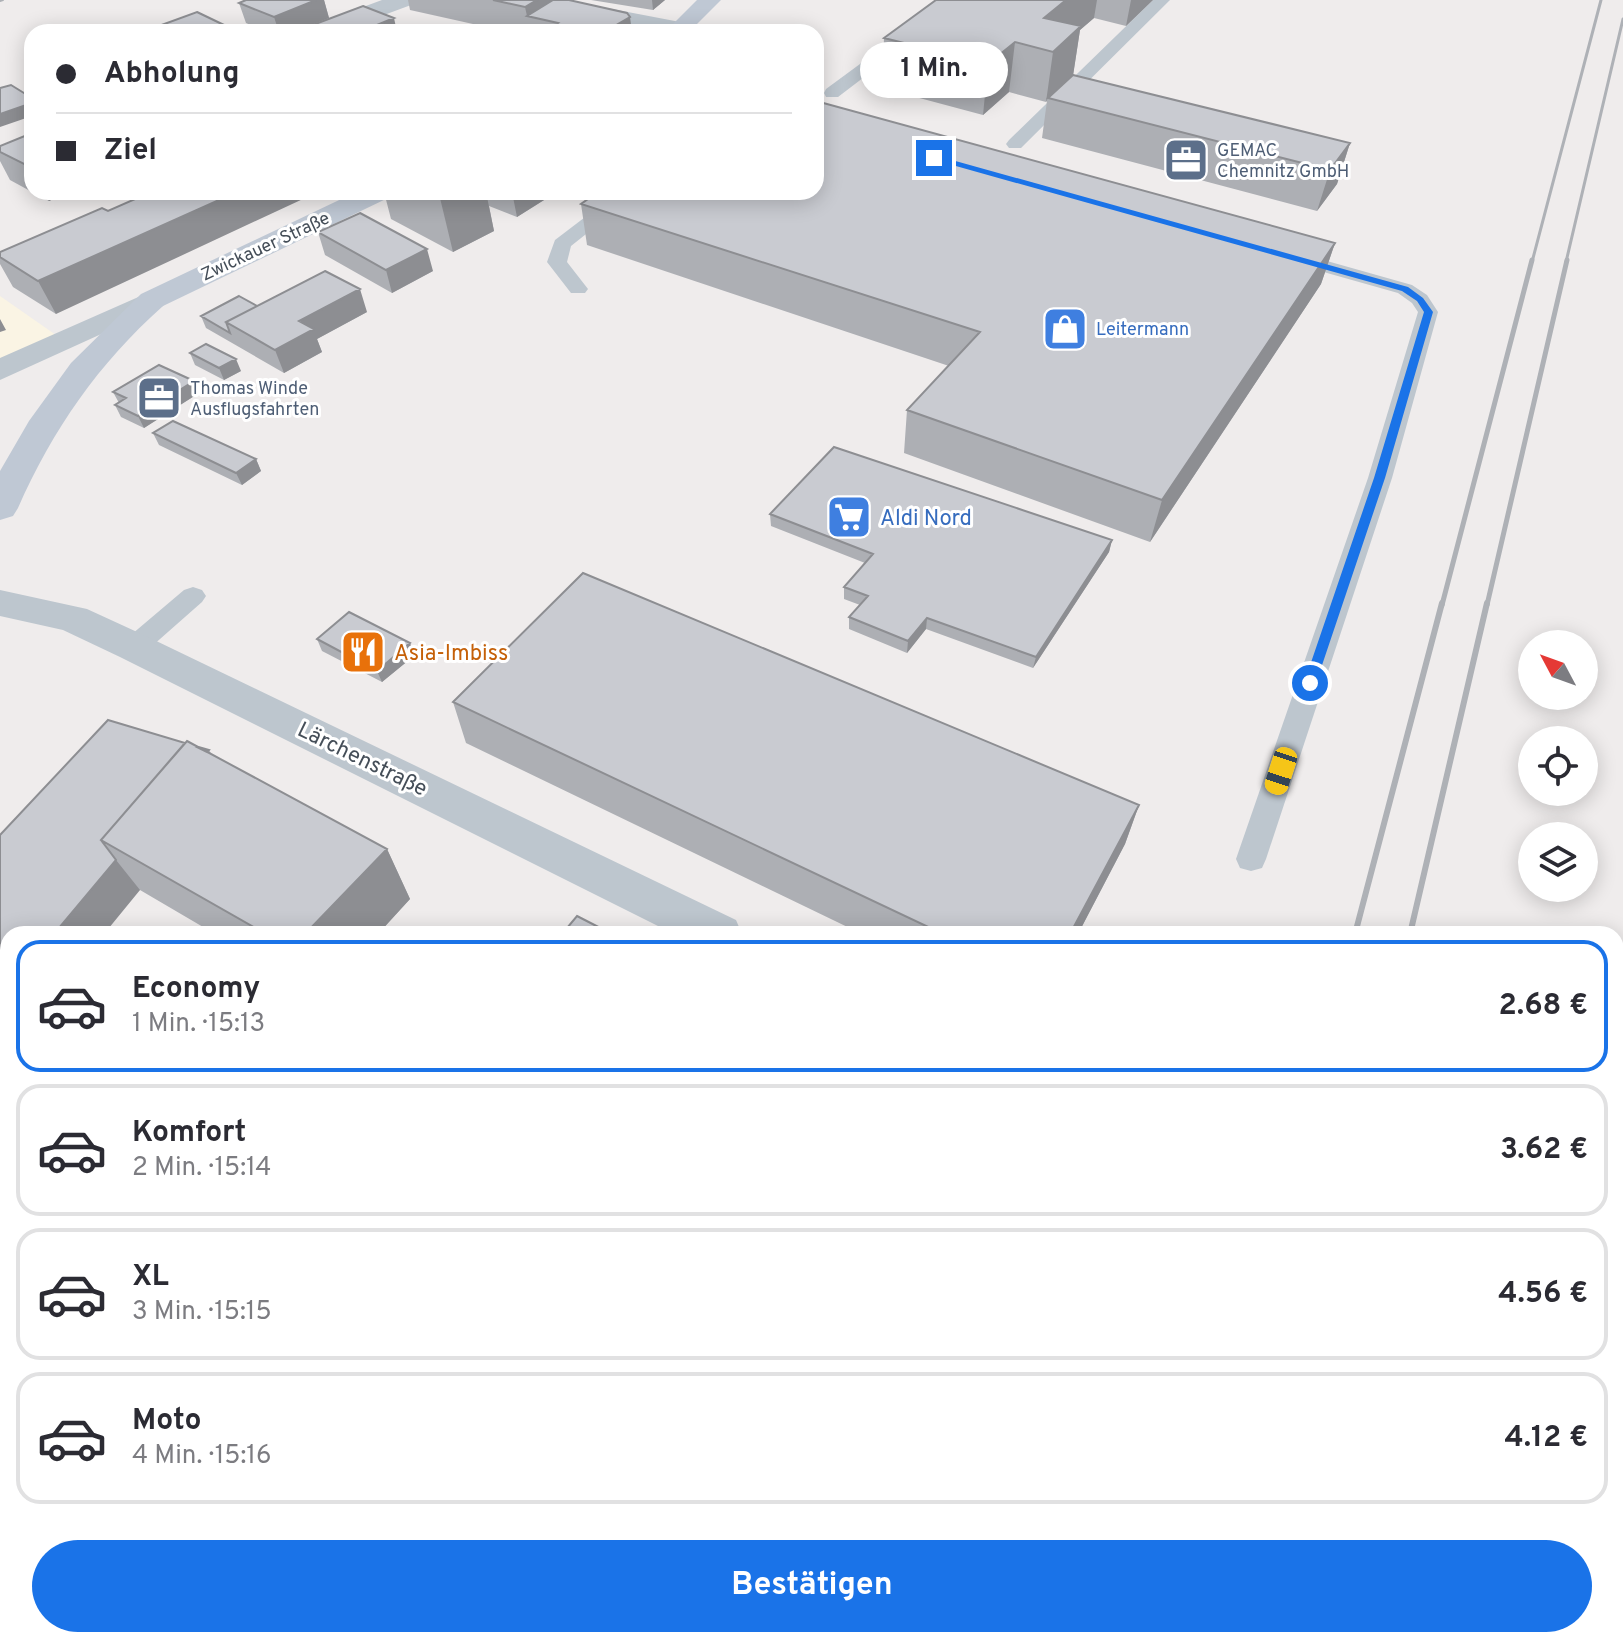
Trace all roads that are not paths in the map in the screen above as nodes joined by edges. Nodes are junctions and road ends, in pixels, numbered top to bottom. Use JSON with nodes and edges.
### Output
{"nodes":[{"id":1,"x":403,"y":0,"type":"edge"},
{"id":2,"x":531,"y":0,"type":"edge"},
{"id":3,"x":710,"y":0,"type":"edge"},
{"id":4,"x":957,"y":0,"type":"edge"},
{"id":5,"x":1162,"y":0,"type":"edge"},
{"id":6,"x":338,"y":24,"type":"edge"},
{"id":7,"x":645,"y":24,"type":"edge"},
{"id":8,"x":685,"y":24,"type":"edge"},
{"id":9,"x":832,"y":93,"type":"dead end"},
{"id":10,"x":1015,"y":144,"type":"dead end"},
{"id":11,"x":361,"y":200,"type":"edge"},
{"id":12,"x":620,"y":200,"type":"edge"},
{"id":13,"x":1269,"y":251,"type":"edge"},
{"id":14,"x":578,"y":289,"type":"dead end"},
{"id":15,"x":152,"y":300,"type":"junction"},
{"id":16,"x":0,"y":370,"type":"edge"},
{"id":17,"x":0,"y":508,"type":"edge"},
{"id":18,"x":193,"y":596,"type":"dead end"},
{"id":19,"x":0,"y":603,"type":"edge"},
{"id":20,"x":134,"y":647,"type":"junction"},
{"id":21,"x":1251,"y":859,"type":"dead end"},
{"id":22,"x":703,"y":926,"type":"edge"}],
"edges":[{"from":1,"to":6,"type":"street"},
{"from":2,"to":7,"type":"street"},
{"from":3,"to":8,"type":"main road"},
{"from":4,"to":9,"type":"lane"},
{"from":5,"to":10,"type":"lane"},
{"from":11,"to":15,"type":"main road","name":"Zwickauer Straße"},
{"from":12,"to":14,"type":"lane"},
{"from":13,"to":21,"type":"lane"},
{"from":15,"to":16,"type":"street","name":"Zwickauer Straße"},
{"from":15,"to":17,"type":"main road","name":"Zwickauer Straße"},
{"from":18,"to":20,"type":"lane"},
{"from":19,"to":20,"type":"street","name":"Lärchenstraße"},
{"from":20,"to":22,"type":"street","name":"Lärchenstraße"}]}
